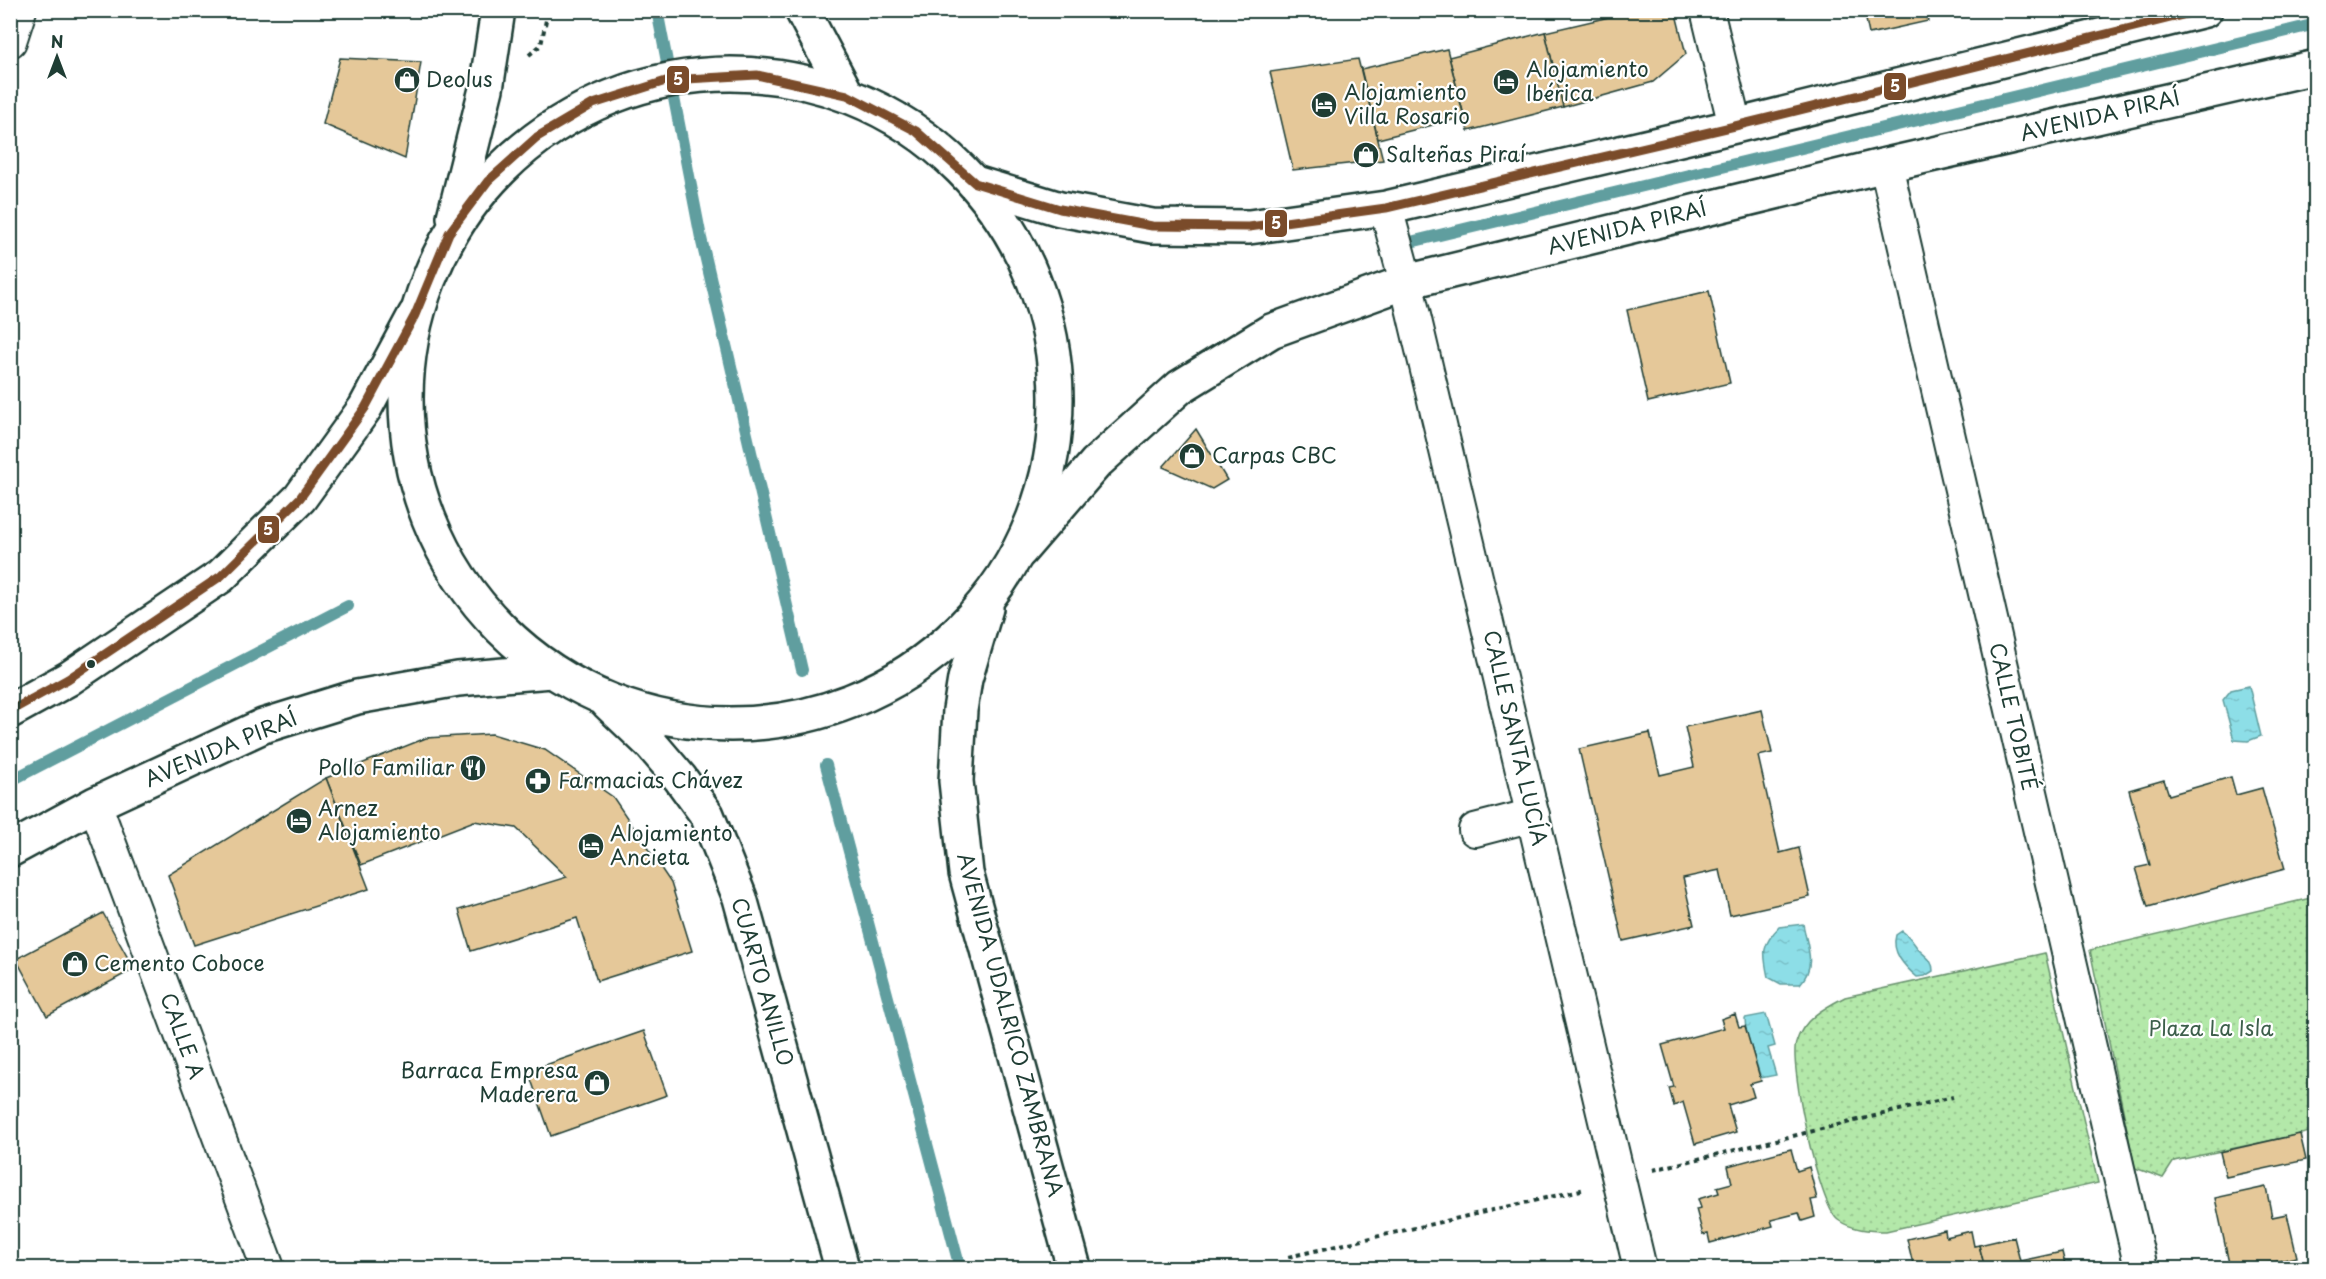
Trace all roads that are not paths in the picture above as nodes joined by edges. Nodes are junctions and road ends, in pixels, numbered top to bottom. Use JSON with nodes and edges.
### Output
{"nodes":[{"id":1,"x":20,"y":10,"type":"edge"},
{"id":2,"x":498,"y":10,"type":"edge"},
{"id":3,"x":802,"y":10,"type":"edge"},
{"id":4,"x":1707,"y":10,"type":"edge"},
{"id":5,"x":2205,"y":10,"type":"edge"},
{"id":6,"x":2149,"y":17,"type":"edge"},
{"id":7,"x":10,"y":41,"type":"edge"},
{"id":8,"x":2316,"y":67,"type":"edge"},
{"id":9,"x":847,"y":94,"type":"junction"},
{"id":10,"x":1735,"y":126,"type":"junction"},
{"id":11,"x":1886,"y":165,"type":"junction"},
{"id":12,"x":975,"y":183,"type":"junction"},
{"id":13,"x":1387,"y":214,"type":"junction"},
{"id":14,"x":449,"y":233,"type":"junction"},
{"id":15,"x":1405,"y":276,"type":"junction"},
{"id":16,"x":415,"y":315,"type":"junction"},
{"id":17,"x":1020,"y":551,"type":"junction"},
{"id":18,"x":987,"y":603,"type":"junction"},
{"id":19,"x":551,"y":671,"type":"junction"},
{"id":20,"x":602,"y":698,"type":"junction"},
{"id":21,"x":10,"y":711,"type":"edge"},
{"id":22,"x":95,"y":804,"type":"junction"},
{"id":23,"x":1533,"y":815,"type":"junction"},
{"id":24,"x":1475,"y":830,"type":"dead end"},
{"id":25,"x":10,"y":850,"type":"edge"},
{"id":26,"x":268,"y":1269,"type":"edge"},
{"id":27,"x":842,"y":1269,"type":"edge"},
{"id":28,"x":1074,"y":1269,"type":"edge"},
{"id":29,"x":1641,"y":1269,"type":"edge"},
{"id":30,"x":2141,"y":1269,"type":"edge"}],
"edges":[{"from":1,"to":7,"type":"street"},
{"from":2,"to":14,"type":"main road"},
{"from":3,"to":9,"type":"main road"},
{"from":4,"to":10,"type":"street"},
{"from":5,"to":6,"type":"main road"},
{"from":6,"to":10,"type":"main road"},
{"from":8,"to":11,"type":"main road","name":"AVENIDA PIRAÍ"},
{"from":9,"to":12,"type":"main road"},
{"from":9,"to":14,"type":"main road"},
{"from":10,"to":13,"type":"main road"},
{"from":11,"to":15,"type":"main road","name":"AVENIDA PIRAÍ"},
{"from":11,"to":30,"type":"street","name":"CALLE TOBITÉ"},
{"from":12,"to":13,"type":"main road"},
{"from":12,"to":17,"type":"main road"},
{"from":13,"to":15,"type":"street","name":"CALLE SANTA LUCÍA"},
{"from":14,"to":16,"type":"main road"},
{"from":15,"to":17,"type":"main road","name":"AVENIDA PIRAÍ"},
{"from":15,"to":23,"type":"street","name":"CALLE SANTA LUCÍA"},
{"from":16,"to":19,"type":"main road"},
{"from":16,"to":21,"type":"main road"},
{"from":17,"to":18,"type":"main road"},
{"from":18,"to":20,"type":"main road"},
{"from":18,"to":28,"type":"main road","name":"AVENIDA UDALRICO ZAMBRANA"},
{"from":19,"to":20,"type":"main road"},
{"from":19,"to":22,"type":"main road","name":"AVENIDA PIRAÍ"},
{"from":20,"to":27,"type":"main road","name":"CUARTO ANILLO"},
{"from":22,"to":25,"type":"main road","name":"AVENIDA PIRAÍ"},
{"from":22,"to":26,"type":"street","name":"CALLE A"},
{"from":23,"to":24,"type":"street"},
{"from":23,"to":29,"type":"street","name":"CALLE SANTA LUCÍA"}]}
